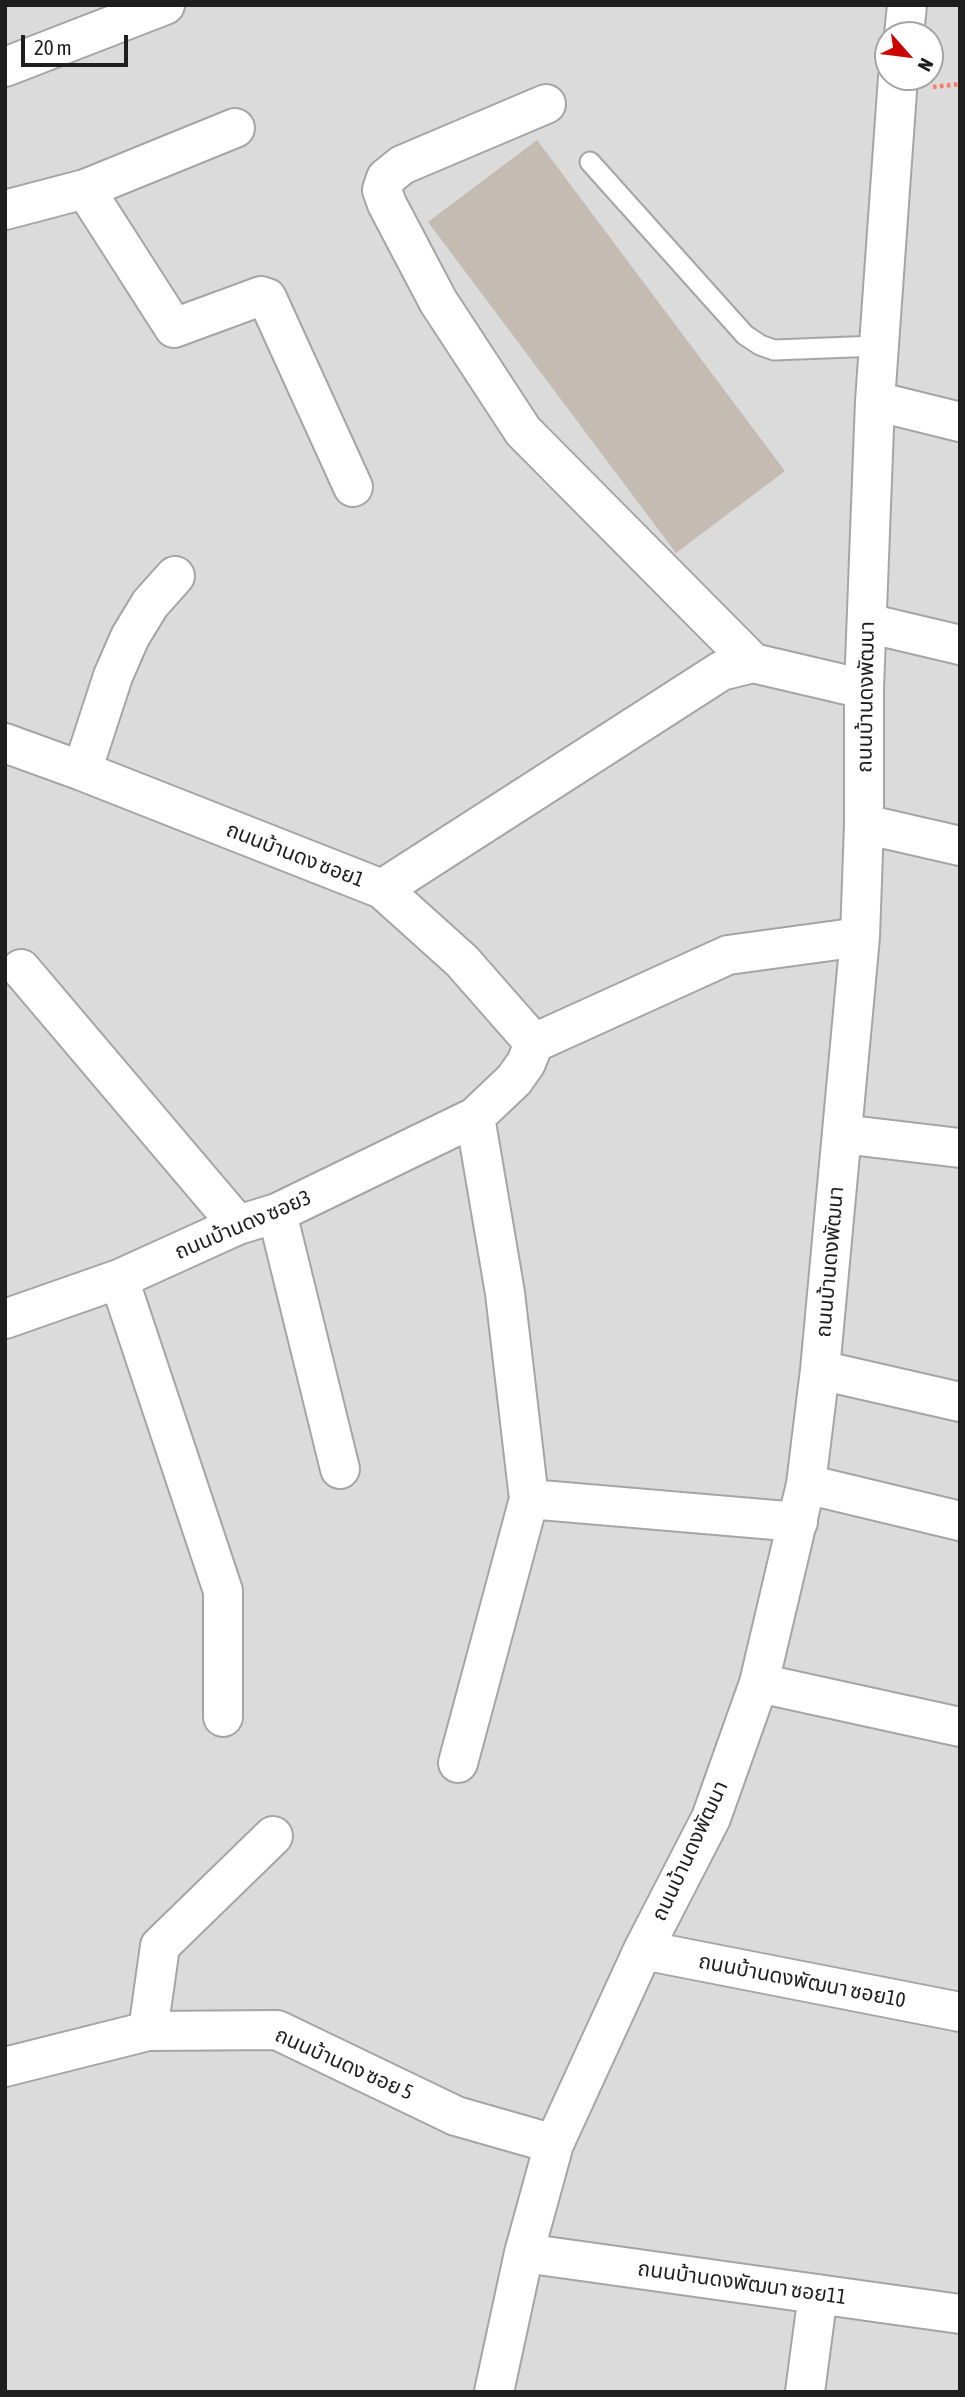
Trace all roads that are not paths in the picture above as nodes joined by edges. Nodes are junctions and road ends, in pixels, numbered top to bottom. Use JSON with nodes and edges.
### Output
{"nodes":[{"id":1,"x":164,"y":5,"type":"edge"},
{"id":2,"x":5,"y":67,"type":"edge"},
{"id":3,"x":897,"y":91,"type":"edge"},
{"id":4,"x":546,"y":104,"type":"dead end"},
{"id":5,"x":235,"y":128,"type":"dead end"},
{"id":6,"x":590,"y":162,"type":"dead end"},
{"id":7,"x":85,"y":189,"type":"junction"},
{"id":8,"x":5,"y":210,"type":"edge"},
{"id":9,"x":877,"y":346,"type":"junction"},
{"id":10,"x":874,"y":401,"type":"junction"},
{"id":11,"x":960,"y":422,"type":"edge"},
{"id":12,"x":353,"y":487,"type":"dead end"},
{"id":13,"x":175,"y":576,"type":"dead end"},
{"id":14,"x":867,"y":623,"type":"junction"},
{"id":15,"x":960,"y":645,"type":"edge"},
{"id":16,"x":753,"y":663,"type":"junction"},
{"id":17,"x":864,"y":689,"type":"junction"},
{"id":18,"x":5,"y":744,"type":"edge"},
{"id":19,"x":82,"y":771,"type":"junction"},
{"id":20,"x":864,"y":824,"type":"junction"},
{"id":21,"x":960,"y":846,"type":"edge"},
{"id":22,"x":382,"y":888,"type":"junction"},
{"id":23,"x":860,"y":937,"type":"junction"},
{"id":24,"x":21,"y":969,"type":"dead end"},
{"id":25,"x":534,"y":1043,"type":"junction"},
{"id":26,"x":475,"y":1118,"type":"junction"},
{"id":27,"x":842,"y":1134,"type":"junction"},
{"id":28,"x":960,"y":1148,"type":"edge"},
{"id":29,"x":277,"y":1213,"type":"junction"},
{"id":30,"x":238,"y":1225,"type":"junction"},
{"id":31,"x":119,"y":1279,"type":"junction"},
{"id":32,"x":5,"y":1319,"type":"edge"},
{"id":33,"x":820,"y":1370,"type":"junction"},
{"id":34,"x":960,"y":1402,"type":"edge"},
{"id":35,"x":340,"y":1469,"type":"dead end"},
{"id":36,"x":806,"y":1484,"type":"junction"},
{"id":37,"x":529,"y":1499,"type":"junction"},
{"id":38,"x":960,"y":1521,"type":"edge"},
{"id":39,"x":798,"y":1522,"type":"junction"},
{"id":40,"x":759,"y":1683,"type":"junction"},
{"id":41,"x":223,"y":1717,"type":"dead end"},
{"id":42,"x":960,"y":1727,"type":"edge"},
{"id":43,"x":458,"y":1763,"type":"dead end"},
{"id":44,"x":273,"y":1836,"type":"dead end"},
{"id":45,"x":643,"y":1950,"type":"junction"},
{"id":46,"x":960,"y":2012,"type":"edge"},
{"id":47,"x":148,"y":2031,"type":"junction"},
{"id":48,"x":5,"y":2067,"type":"edge"},
{"id":49,"x":554,"y":2144,"type":"junction"},
{"id":50,"x":524,"y":2253,"type":"junction"},
{"id":51,"x":818,"y":2294,"type":"junction"},
{"id":52,"x":960,"y":2314,"type":"edge"},
{"id":53,"x":494,"y":2392,"type":"edge"},
{"id":54,"x":804,"y":2392,"type":"edge"}],
"edges":[{"from":1,"to":2,"type":"street"},
{"from":3,"to":9,"type":"street","name":"ถนนบ้านดงพัฒนา"},
{"from":4,"to":16,"type":"street"},
{"from":5,"to":7,"type":"street"},
{"from":6,"to":9,"type":"lane"},
{"from":7,"to":8,"type":"street"},
{"from":7,"to":12,"type":"street"},
{"from":9,"to":10,"type":"street","name":"ถนนบ้านดงพัฒนา"},
{"from":10,"to":11,"type":"street"},
{"from":10,"to":14,"type":"street","name":"ถนนบ้านดงพัฒนา"},
{"from":13,"to":19,"type":"street"},
{"from":14,"to":15,"type":"street"},
{"from":14,"to":17,"type":"street","name":"ถนนบ้านดงพัฒนา"},
{"from":16,"to":17,"type":"street"},
{"from":16,"to":22,"type":"street"},
{"from":17,"to":20,"type":"street","name":"ถนนบ้านดงพัฒนา"},
{"from":18,"to":19,"type":"street","name":"ถนนบ้านดง ซอย1"},
{"from":19,"to":22,"type":"street","name":"ถนนบ้านดง ซอย1"},
{"from":20,"to":21,"type":"street"},
{"from":20,"to":23,"type":"street","name":"ถนนบ้านดงพัฒนา"},
{"from":22,"to":25,"type":"street","name":"ถนนบ้านดง ซอย1"},
{"from":23,"to":25,"type":"street"},
{"from":23,"to":27,"type":"street","name":"ถนนบ้านดงพัฒนา"},
{"from":24,"to":30,"type":"street"},
{"from":25,"to":26,"type":"street","name":"ถนนบ้านดง ซอย3"},
{"from":26,"to":29,"type":"street","name":"ถนนบ้านดง ซอย3"},
{"from":26,"to":37,"type":"street"},
{"from":27,"to":28,"type":"street"},
{"from":27,"to":33,"type":"street","name":"ถนนบ้านดงพัฒนา"},
{"from":29,"to":30,"type":"street","name":"ถนนบ้านดง ซอย3"},
{"from":29,"to":35,"type":"street"},
{"from":30,"to":31,"type":"street","name":"ถนนบ้านดง ซอย3"},
{"from":31,"to":32,"type":"street","name":"ถนนบ้านดง ซอย3"},
{"from":31,"to":41,"type":"street"},
{"from":33,"to":34,"type":"street"},
{"from":33,"to":36,"type":"street","name":"ถนนบ้านดงพัฒนา"},
{"from":36,"to":38,"type":"street"},
{"from":36,"to":39,"type":"street","name":"ถนนบ้านดงพัฒนา"},
{"from":37,"to":39,"type":"street"},
{"from":37,"to":43,"type":"street"},
{"from":39,"to":40,"type":"street","name":"ถนนบ้านดงพัฒนา"},
{"from":40,"to":42,"type":"street"},
{"from":40,"to":45,"type":"street","name":"ถนนบ้านดงพัฒนา"},
{"from":44,"to":47,"type":"street"},
{"from":45,"to":46,"type":"street","name":"ถนนบ้านดงพัฒนา ซอย10"},
{"from":45,"to":49,"type":"street","name":"ถนนบ้านดงพัฒนา"},
{"from":47,"to":48,"type":"street","name":"ถนนบ้านดง ซอย 5"},
{"from":47,"to":49,"type":"street","name":"ถนนบ้านดง ซอย 5"},
{"from":49,"to":50,"type":"street","name":"ถนนบ้านดงพัฒนา"},
{"from":50,"to":51,"type":"street","name":"ถนนบ้านดงพัฒนา ซอย11"},
{"from":50,"to":53,"type":"street","name":"ถนนบ้านดงพัฒนา"},
{"from":51,"to":52,"type":"street","name":"ถนนบ้านดงพัฒนา ซอย11"},
{"from":51,"to":54,"type":"street"}]}
